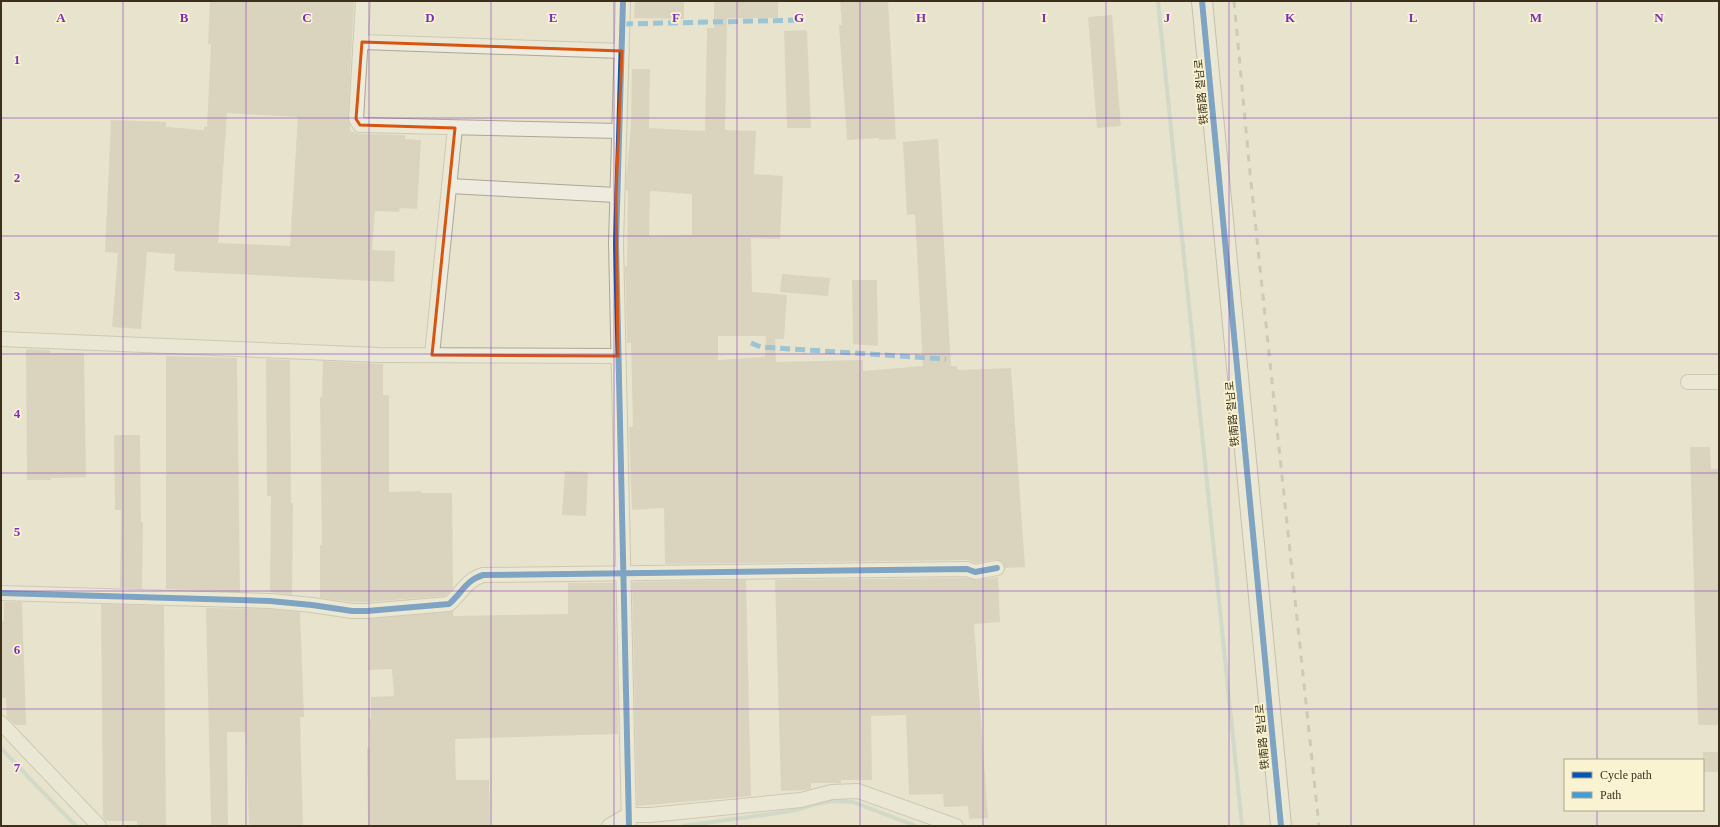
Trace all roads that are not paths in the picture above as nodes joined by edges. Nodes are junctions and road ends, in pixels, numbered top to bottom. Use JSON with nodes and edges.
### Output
{"nodes":[{"id":1,"x":363,"y":1,"type":"edge"},
{"id":2,"x":624,"y":1,"type":"edge"},
{"id":3,"x":1202,"y":1,"type":"edge"},
{"id":4,"x":362,"y":42,"type":"junction"},
{"id":5,"x":622,"y":51,"type":"junction"},
{"id":6,"x":455,"y":128,"type":"junction"},
{"id":7,"x":619,"y":131,"type":"junction"},
{"id":8,"x":449,"y":186,"type":"junction"},
{"id":9,"x":616,"y":195,"type":"junction"},
{"id":10,"x":1,"y":339,"type":"edge"},
{"id":11,"x":432,"y":355,"type":"junction"},
{"id":12,"x":618,"y":356,"type":"junction"},
{"id":13,"x":1688,"y":382,"type":"dead end"},
{"id":14,"x":1719,"y":382,"type":"edge"},
{"id":15,"x":997,"y":568,"type":"dead end"},
{"id":16,"x":622,"y":574,"type":"junction"},
{"id":17,"x":1,"y":593,"type":"edge"},
{"id":18,"x":1,"y":723,"type":"edge"},
{"id":19,"x":629,"y":820,"type":"edge"},
{"id":20,"x":99,"y":826,"type":"edge"},
{"id":21,"x":610,"y":826,"type":"edge"},
{"id":22,"x":956,"y":826,"type":"edge"},
{"id":23,"x":1281,"y":826,"type":"edge"}],
"edges":[{"from":1,"to":4,"type":"street"},
{"from":2,"to":5,"type":"street"},
{"from":3,"to":23,"type":"street","name":"铁南路 철남로"},
{"from":4,"to":5,"type":"street"},
{"from":4,"to":6,"type":"street"},
{"from":5,"to":7,"type":"street"},
{"from":6,"to":7,"type":"street"},
{"from":6,"to":8,"type":"street"},
{"from":7,"to":9,"type":"street"},
{"from":8,"to":9,"type":"street"},
{"from":8,"to":11,"type":"street"},
{"from":9,"to":12,"type":"street"},
{"from":10,"to":11,"type":"street"},
{"from":11,"to":12,"type":"street"},
{"from":12,"to":16,"type":"street"},
{"from":13,"to":14,"type":"street"},
{"from":15,"to":16,"type":"street"},
{"from":16,"to":17,"type":"street"},
{"from":16,"to":19,"type":"street"},
{"from":18,"to":20,"type":"street"},
{"from":19,"to":21,"type":"street"},
{"from":19,"to":22,"type":"street"}]}
